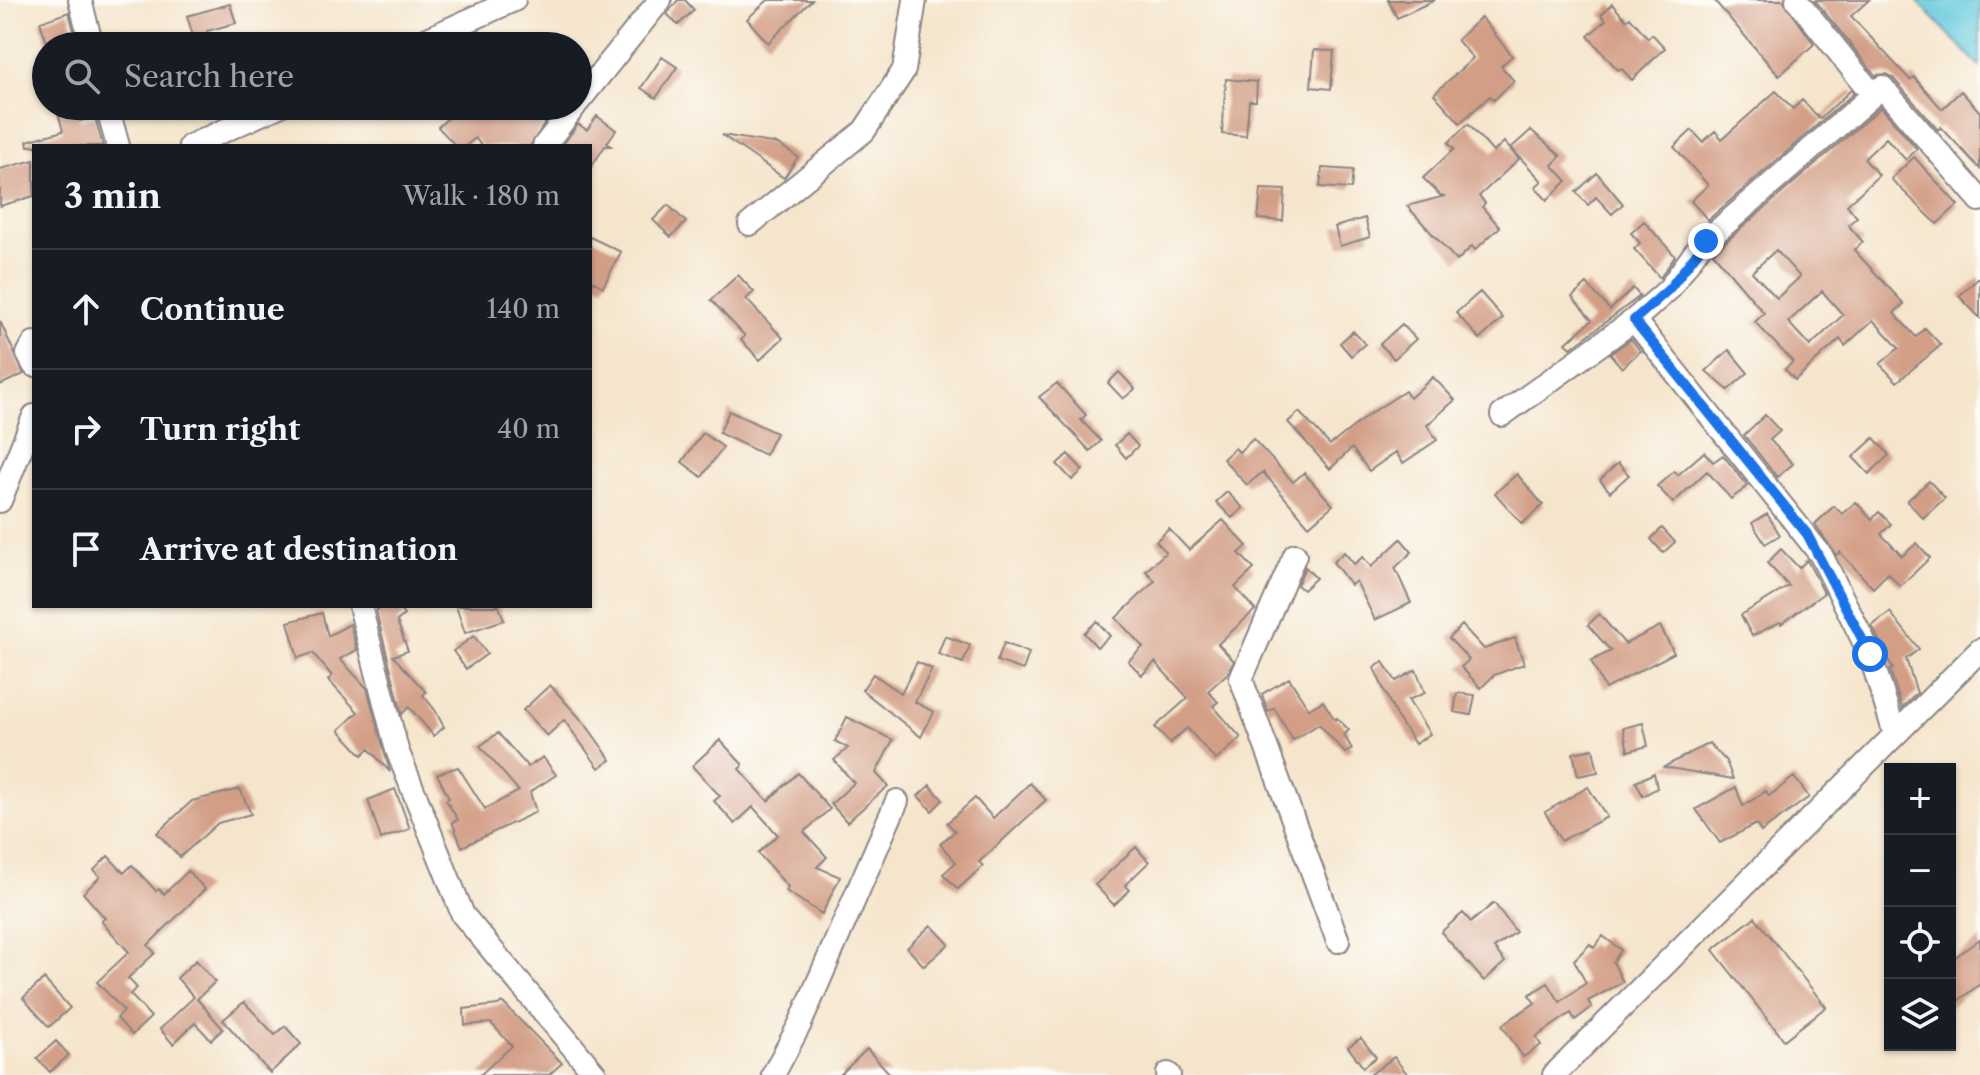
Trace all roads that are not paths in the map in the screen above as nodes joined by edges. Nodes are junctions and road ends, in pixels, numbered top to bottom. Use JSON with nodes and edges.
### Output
{"nodes":[{"id":1,"x":80,"y":0,"type":"edge"},
{"id":2,"x":514,"y":0,"type":"edge"},
{"id":3,"x":660,"y":0,"type":"edge"},
{"id":4,"x":915,"y":0,"type":"edge"},
{"id":5,"x":1797,"y":0,"type":"edge"},
{"id":6,"x":88,"y":32,"type":"edge"},
{"id":7,"x":443,"y":32,"type":"edge"},
{"id":8,"x":592,"y":84,"type":"edge"},
{"id":9,"x":1873,"y":95,"type":"junction"},
{"id":10,"x":111,"y":120,"type":"edge"},
{"id":11,"x":248,"y":120,"type":"edge"},
{"id":12,"x":564,"y":120,"type":"edge"},
{"id":13,"x":117,"y":144,"type":"edge"},
{"id":14,"x":194,"y":144,"type":"edge"},
{"id":15,"x":546,"y":144,"type":"edge"},
{"id":16,"x":1980,"y":200,"type":"edge"},
{"id":17,"x":750,"y":224,"type":"dead end"},
{"id":18,"x":1634,"y":320,"type":"junction"},
{"id":19,"x":1502,"y":415,"type":"dead end"},
{"id":20,"x":32,"y":421,"type":"edge"},
{"id":21,"x":0,"y":501,"type":"edge"},
{"id":22,"x":1295,"y":555,"type":"dead end"},
{"id":23,"x":361,"y":608,"type":"edge"},
{"id":24,"x":1980,"y":650,"type":"edge"},
{"id":25,"x":1895,"y":734,"type":"junction"},
{"id":26,"x":897,"y":801,"type":"dead end"},
{"id":27,"x":1338,"y":941,"type":"dead end"},
{"id":28,"x":596,"y":1075,"type":"edge"},
{"id":29,"x":773,"y":1075,"type":"edge"},
{"id":30,"x":1554,"y":1075,"type":"edge"}],
"edges":[{"from":1,"to":6,"type":"street"},
{"from":2,"to":7,"type":"street"},
{"from":3,"to":8,"type":"street"},
{"from":4,"to":17,"type":"street"},
{"from":5,"to":9,"type":"street"},
{"from":9,"to":16,"type":"street"},
{"from":9,"to":18,"type":"street"},
{"from":10,"to":13,"type":"street"},
{"from":11,"to":14,"type":"street"},
{"from":12,"to":15,"type":"street"},
{"from":18,"to":19,"type":"street"},
{"from":18,"to":25,"type":"street"},
{"from":20,"to":21,"type":"street"},
{"from":22,"to":27,"type":"street"},
{"from":23,"to":28,"type":"street"},
{"from":24,"to":25,"type":"street"},
{"from":25,"to":30,"type":"street"},
{"from":26,"to":29,"type":"street"}]}
